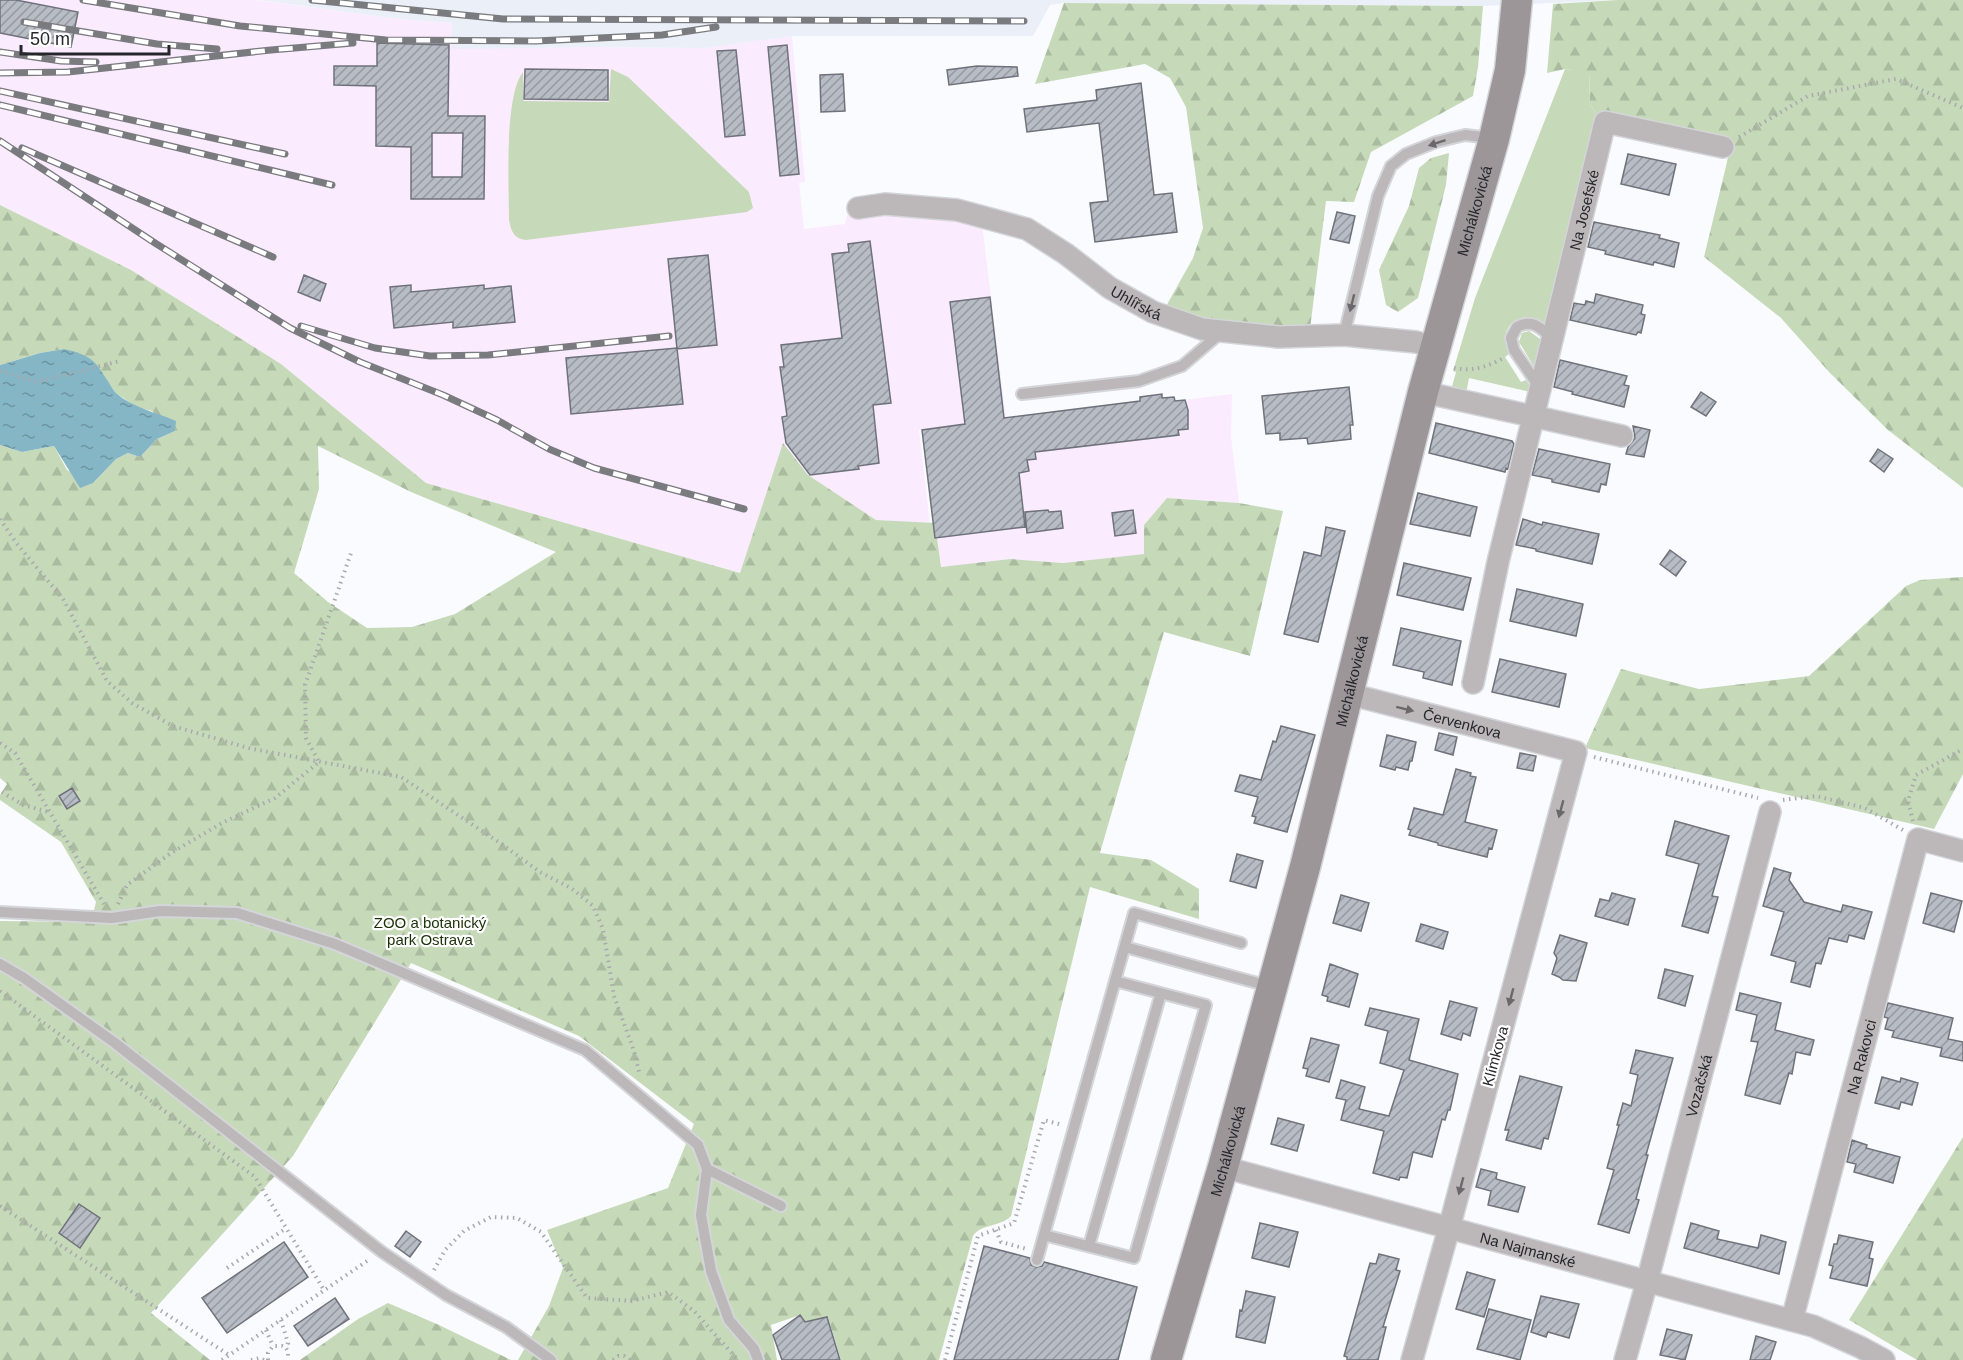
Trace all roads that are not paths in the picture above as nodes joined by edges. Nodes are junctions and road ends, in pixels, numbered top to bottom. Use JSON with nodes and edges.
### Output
{"nodes":[{"id":1,"x":1517,"y":0,"type":"edge"},
{"id":2,"x":1494,"y":139,"type":"junction"},
{"id":3,"x":1723,"y":147,"type":"road end"},
{"id":4,"x":858,"y":208,"type":"dead end"},
{"id":5,"x":1223,"y":331,"type":"junction"},
{"id":6,"x":1344,"y":335,"type":"junction"},
{"id":7,"x":1553,"y":339,"type":"junction"},
{"id":8,"x":1443,"y":357,"type":"junction"},
{"id":9,"x":1540,"y":389,"type":"junction"},
{"id":10,"x":1423,"y":392,"type":"junction"},
{"id":11,"x":1022,"y":394,"type":"dead end"},
{"id":12,"x":1534,"y":415,"type":"junction"},
{"id":13,"x":1622,"y":436,"type":"dead end"},
{"id":14,"x":1473,"y":683,"type":"dead end"},
{"id":15,"x":1349,"y":694,"type":"junction"},
{"id":16,"x":1575,"y":752,"type":"joint"},
{"id":17,"x":1767,"y":804,"type":"road end"},
{"id":18,"x":1963,"y":851,"type":"edge"},
{"id":19,"x":0,"y":912,"type":"edge"},
{"id":20,"x":1241,"y":943,"type":"dead end"},
{"id":21,"x":1125,"y":947,"type":"junction"},
{"id":22,"x":0,"y":964,"type":"edge"},
{"id":23,"x":1115,"y":981,"type":"junction"},
{"id":24,"x":1272,"y":987,"type":"junction"},
{"id":25,"x":1161,"y":993,"type":"junction"},
{"id":26,"x":1223,"y":1167,"type":"junction"},
{"id":27,"x":707,"y":1169,"type":"junction"},
{"id":28,"x":781,"y":1206,"type":"dead end"},
{"id":29,"x":1449,"y":1229,"type":"junction"},
{"id":30,"x":1044,"y":1235,"type":"junction"},
{"id":31,"x":1089,"y":1246,"type":"junction"},
{"id":32,"x":1037,"y":1260,"type":"dead end"},
{"id":33,"x":1647,"y":1282,"type":"junction"},
{"id":34,"x":1792,"y":1320,"type":"junction"},
{"id":35,"x":551,"y":1360,"type":"edge"},
{"id":36,"x":758,"y":1360,"type":"edge"},
{"id":37,"x":1166,"y":1360,"type":"edge"},
{"id":38,"x":1412,"y":1360,"type":"edge"},
{"id":39,"x":1625,"y":1360,"type":"edge"},
{"id":40,"x":1884,"y":1360,"type":"edge"}],
"edges":[{"from":1,"to":2,"type":"street","name":"Michálkovická"},
{"from":2,"to":6,"type":"lane","one_way":true},
{"from":2,"to":8,"type":"street","name":"Michálkovická"},
{"from":3,"to":7,"type":"street","name":"Na Josefské"},
{"from":4,"to":5,"type":"street","name":"Uhlířská"},
{"from":5,"to":6,"type":"street","name":"Uhlířská"},
{"from":5,"to":11,"type":"lane"},
{"from":6,"to":8,"type":"street","name":"Uhlířská"},
{"from":7,"to":9,"type":"street","name":"Na Josefské"},
{"from":7,"to":9,"type":"lane"},
{"from":8,"to":10,"type":"street","name":"Michálkovická"},
{"from":9,"to":12,"type":"street","name":"Na Josefské"},
{"from":10,"to":12,"type":"street"},
{"from":10,"to":15,"type":"street","name":"Michálkovická"},
{"from":12,"to":13,"type":"street"},
{"from":12,"to":14,"type":"street","name":"Na Josefské"},
{"from":15,"to":16,"type":"street","name":"Červenkova","one_way":true},
{"from":15,"to":24,"type":"street","name":"Michálkovická"},
{"from":16,"to":29,"type":"street","name":"Klímkova","one_way":true},
{"from":17,"to":33,"type":"street","name":"Vozačská"},
{"from":18,"to":34,"type":"street","name":"Na Rakovci"},
{"from":19,"to":27,"type":"lane"},
{"from":20,"to":21,"type":"lane"},
{"from":21,"to":23,"type":"lane"},
{"from":21,"to":24,"type":"lane"},
{"from":22,"to":35,"type":"lane"},
{"from":23,"to":25,"type":"lane"},
{"from":23,"to":30,"type":"lane"},
{"from":24,"to":26,"type":"street","name":"Michálkovická"},
{"from":25,"to":31,"type":"lane"},
{"from":25,"to":31,"type":"lane"},
{"from":26,"to":29,"type":"street","name":"Na Najmanské"},
{"from":26,"to":37,"type":"street","name":"Michálkovická"},
{"from":27,"to":28,"type":"lane"},
{"from":27,"to":36,"type":"lane"},
{"from":29,"to":33,"type":"street","name":"Na Najmanské"},
{"from":29,"to":38,"type":"street","name":"Klímkova"},
{"from":30,"to":31,"type":"lane"},
{"from":30,"to":32,"type":"lane"},
{"from":33,"to":34,"type":"street","name":"Na Najmanské"},
{"from":33,"to":39,"type":"street","name":"Vozačská"},
{"from":34,"to":40,"type":"street","name":"Na Najmanské"}]}
